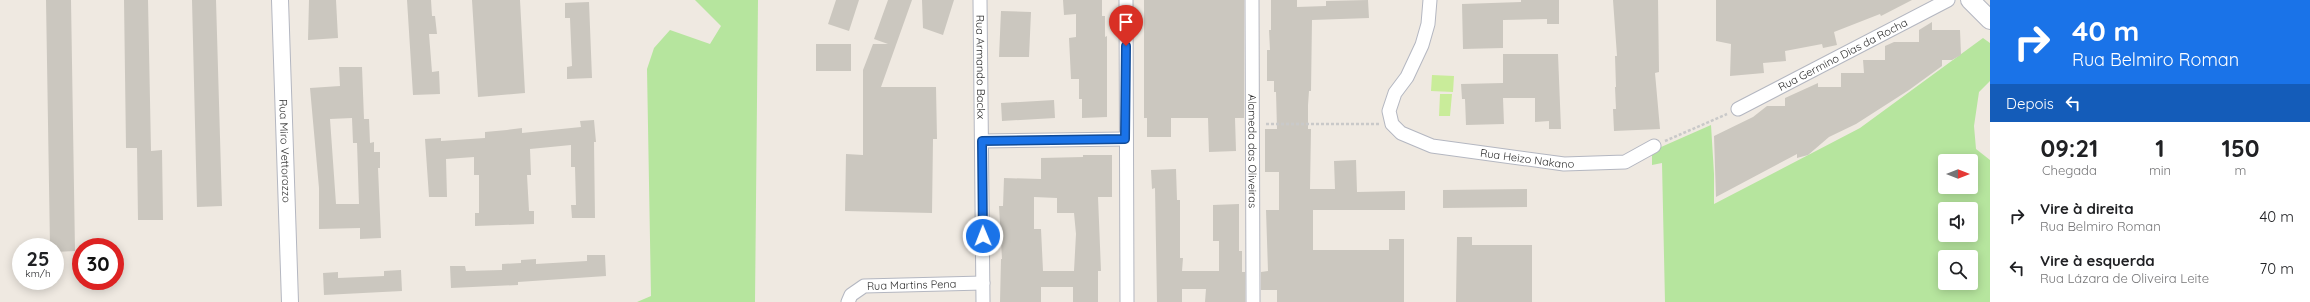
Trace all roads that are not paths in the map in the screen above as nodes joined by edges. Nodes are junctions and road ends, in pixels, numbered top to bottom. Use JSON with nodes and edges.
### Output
{"nodes":[{"id":1,"x":280,"y":0,"type":"edge"},
{"id":2,"x":980,"y":0,"type":"edge"},
{"id":3,"x":1126,"y":0,"type":"edge"},
{"id":4,"x":1252,"y":0,"type":"edge"},
{"id":5,"x":1430,"y":0,"type":"edge"},
{"id":6,"x":1948,"y":0,"type":"edge"},
{"id":7,"x":1976,"y":2,"type":"edge"},
{"id":8,"x":1990,"y":20,"type":"edge"},
{"id":9,"x":1738,"y":109,"type":"road end"},
{"id":10,"x":1125,"y":139,"type":"junction"},
{"id":11,"x":982,"y":141,"type":"junction"},
{"id":12,"x":1654,"y":146,"type":"road end"},
{"id":13,"x":983,"y":283,"type":"junction"},
{"id":14,"x":290,"y":302,"type":"edge"},
{"id":15,"x":848,"y":302,"type":"edge"},
{"id":16,"x":983,"y":302,"type":"edge"},
{"id":17,"x":1127,"y":302,"type":"edge"},
{"id":18,"x":1252,"y":302,"type":"edge"}],
"edges":[{"from":1,"to":14,"type":"street","name":"Rua Miro Vettorazzo"},
{"from":2,"to":11,"type":"street","name":"Rua Armando Backx"},
{"from":3,"to":10,"type":"street"},
{"from":4,"to":18,"type":"street","name":"Alameda das Oliveiras"},
{"from":5,"to":12,"type":"street","name":"Rua Heizo Nakano"},
{"from":6,"to":9,"type":"street","name":"Rua Germino Dias da Rocha"},
{"from":7,"to":8,"type":"main road"},
{"from":10,"to":11,"type":"street"},
{"from":10,"to":17,"type":"street"},
{"from":11,"to":13,"type":"street","name":"Rua Armando Backx"},
{"from":13,"to":15,"type":"street","name":"Rua Martins Pena"},
{"from":13,"to":16,"type":"street","name":"Rua Armando Backx"}]}
